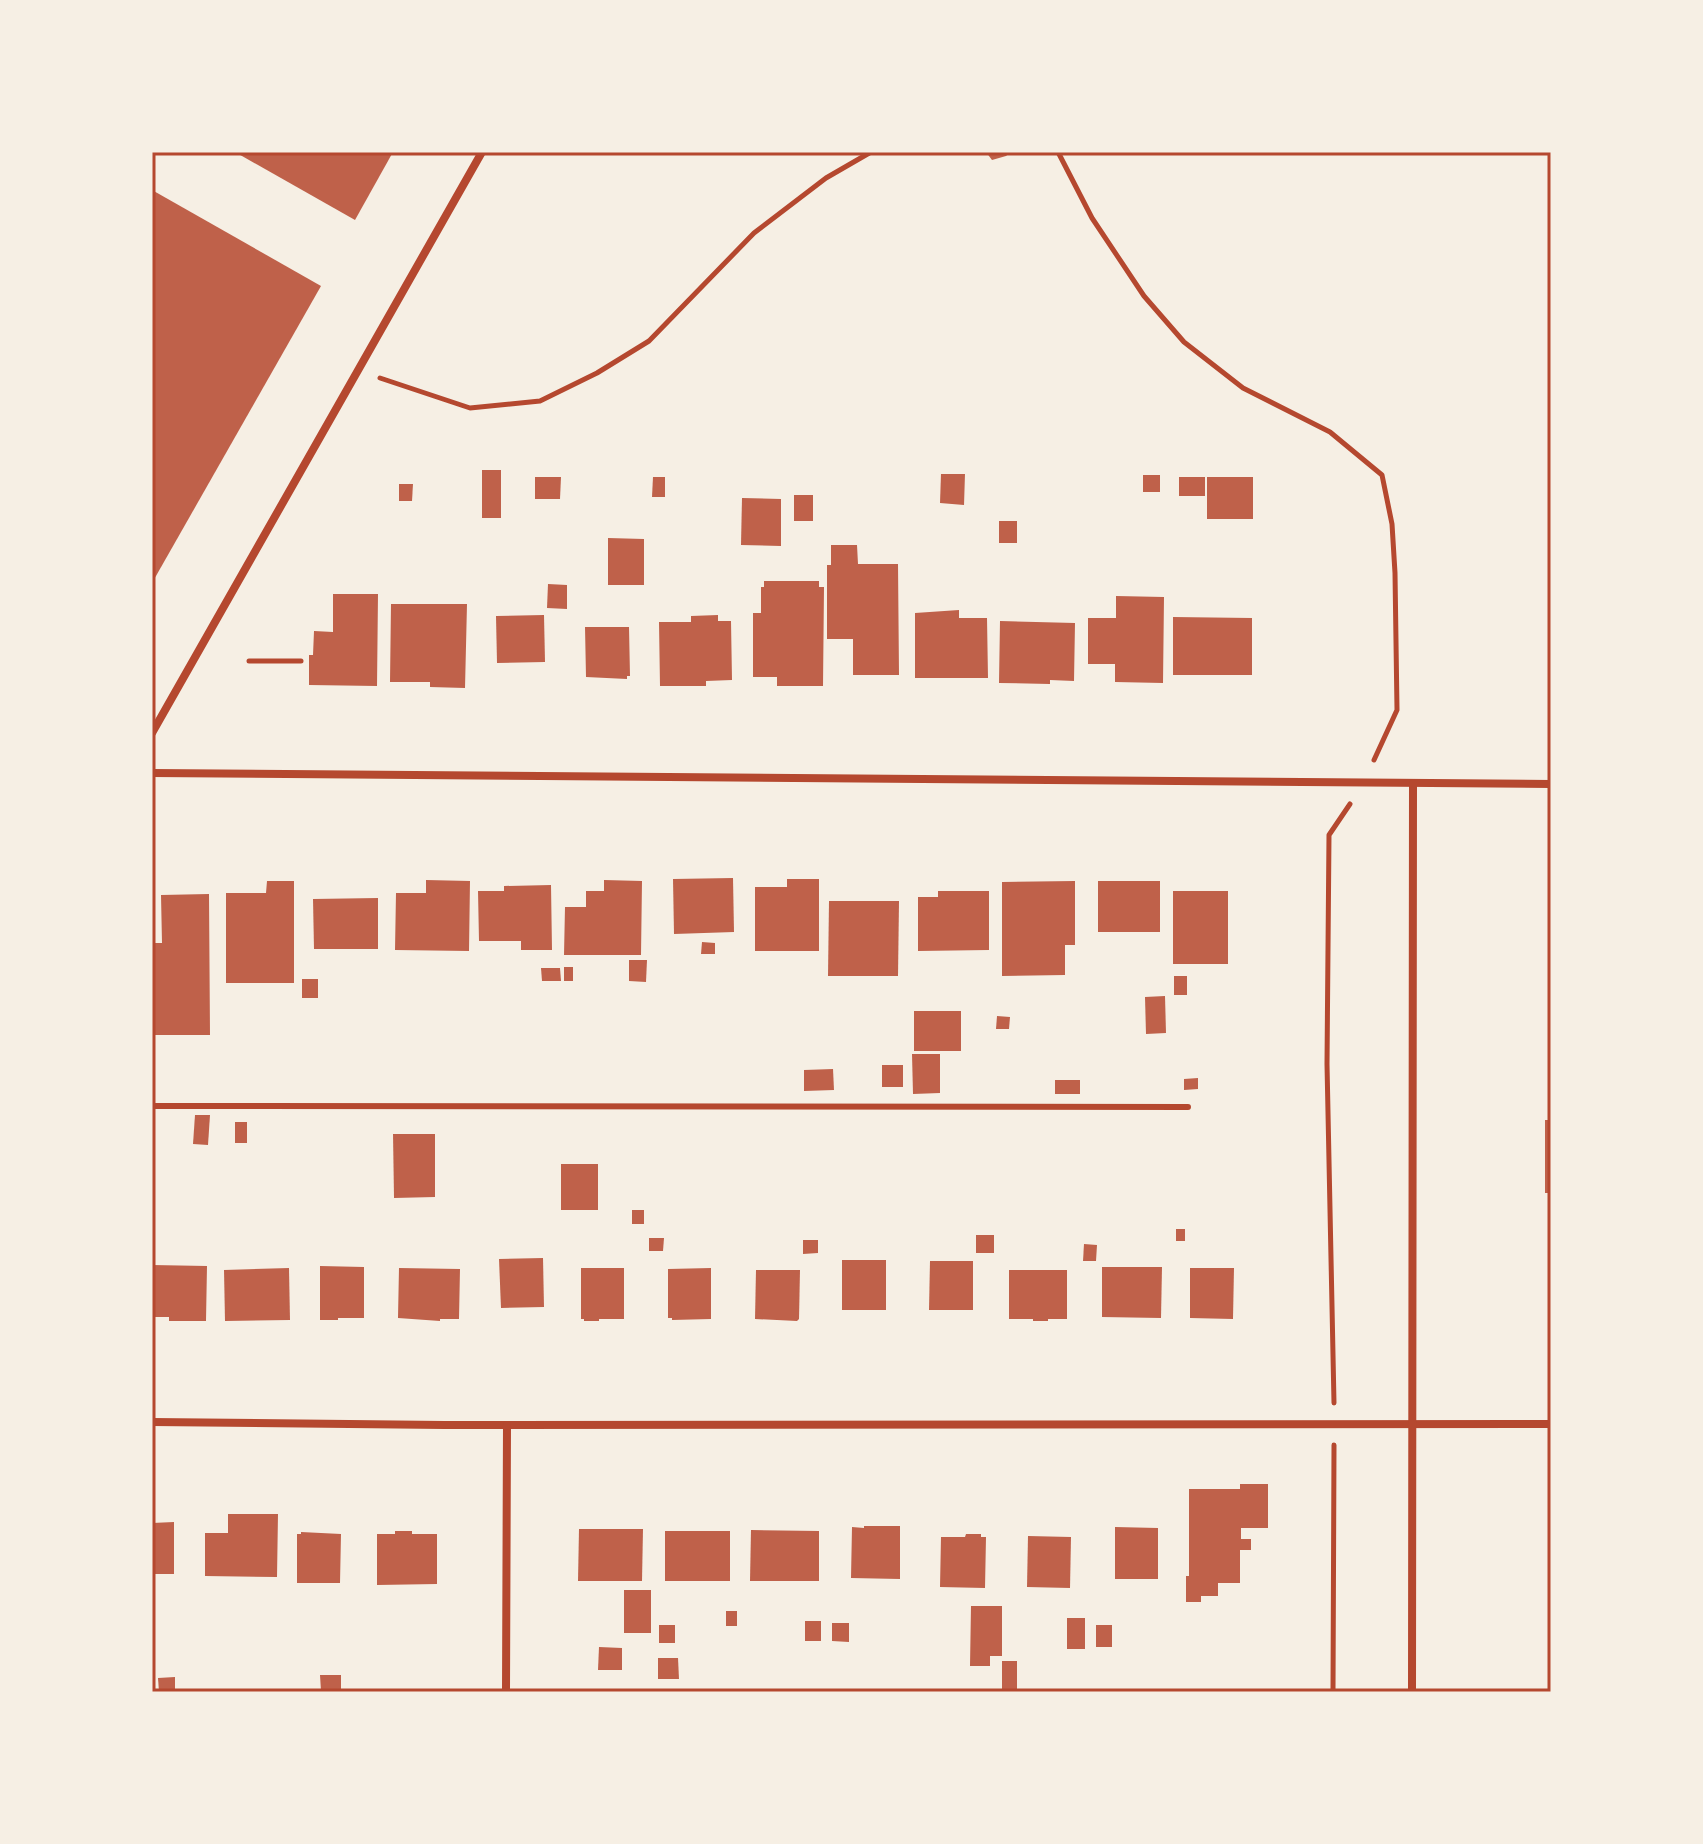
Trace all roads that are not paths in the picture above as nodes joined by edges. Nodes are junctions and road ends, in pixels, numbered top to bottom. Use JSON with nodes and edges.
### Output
{"nodes":[{"id":1,"x":482,"y":152,"type":"edge"},
{"id":2,"x":152,"y":733,"type":"edge"},
{"id":3,"x":152,"y":773,"type":"edge"},
{"id":4,"x":1413,"y":784,"type":"junction"},
{"id":5,"x":1551,"y":784,"type":"edge"},
{"id":6,"x":152,"y":1106,"type":"edge"},
{"id":7,"x":1188,"y":1107,"type":"dead end"},
{"id":8,"x":152,"y":1422,"type":"edge"},
{"id":9,"x":1412,"y":1423,"type":"junction"},
{"id":10,"x":1551,"y":1424,"type":"edge"},
{"id":11,"x":507,"y":1425,"type":"junction"},
{"id":12,"x":506,"y":1692,"type":"edge"},
{"id":13,"x":1412,"y":1692,"type":"edge"}],
"edges":[{"from":1,"to":2,"type":"street"},
{"from":3,"to":4,"type":"street"},
{"from":4,"to":5,"type":"street"},
{"from":4,"to":9,"type":"street"},
{"from":6,"to":7,"type":"lane"},
{"from":8,"to":11,"type":"street"},
{"from":9,"to":10,"type":"street"},
{"from":9,"to":11,"type":"street"},
{"from":9,"to":13,"type":"street"},
{"from":11,"to":12,"type":"street"}]}
